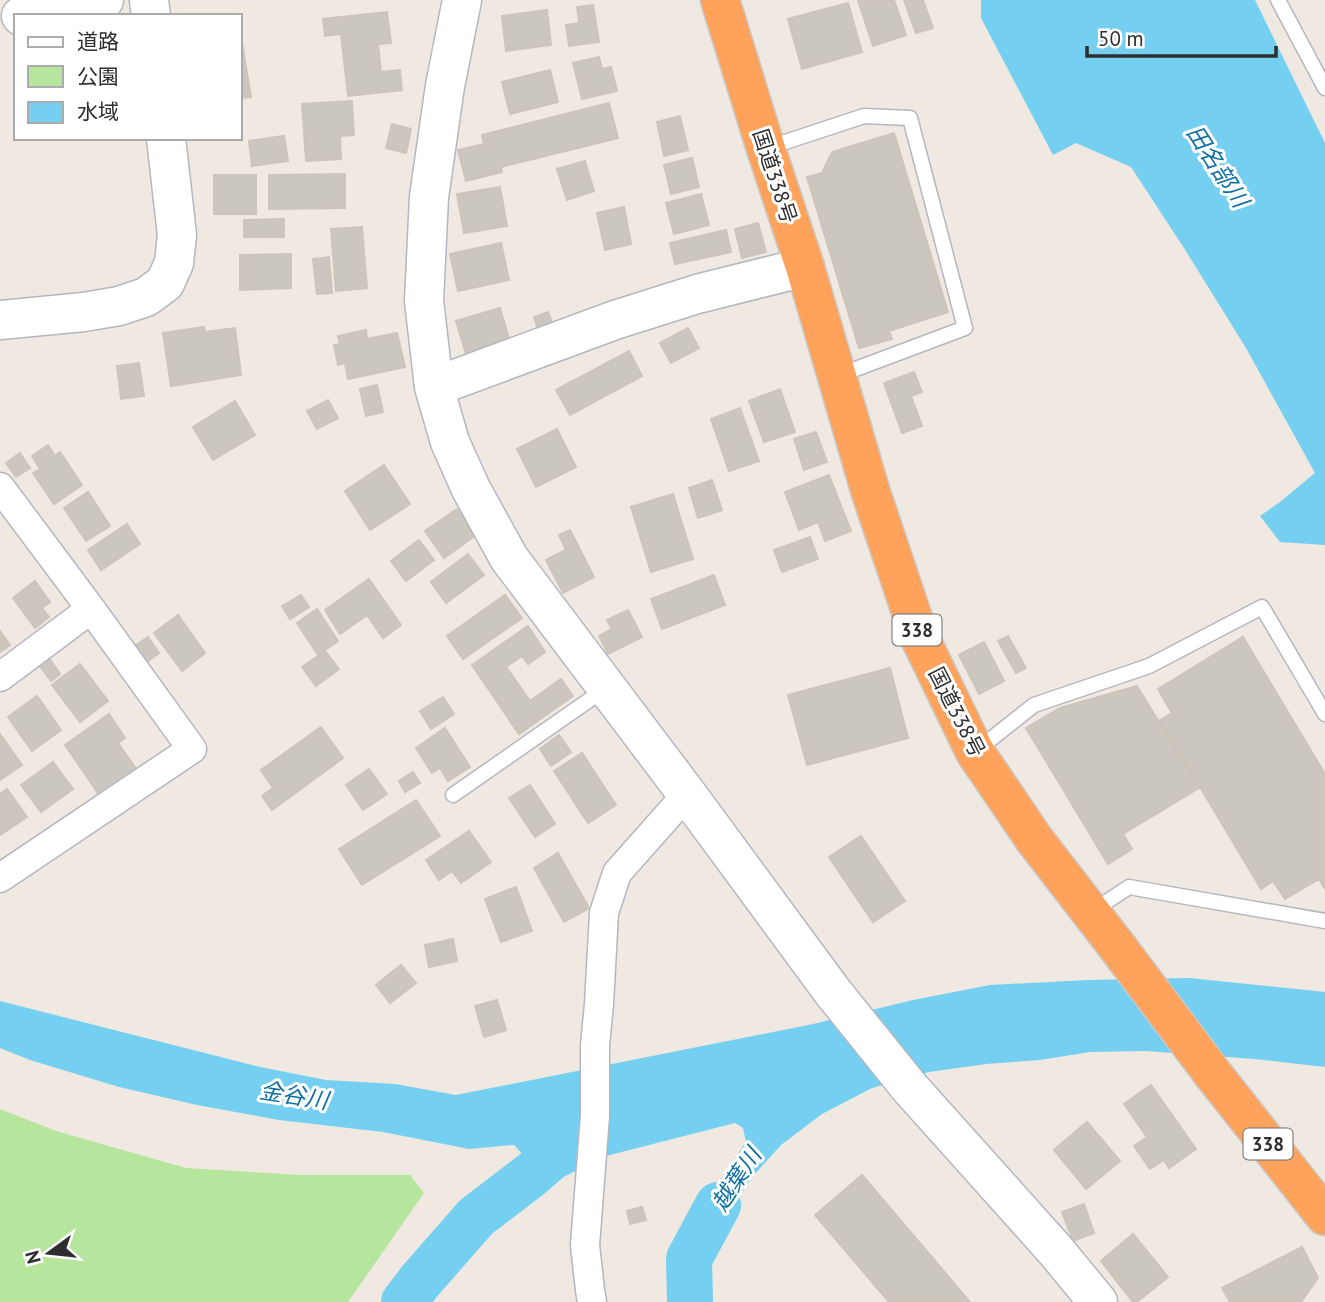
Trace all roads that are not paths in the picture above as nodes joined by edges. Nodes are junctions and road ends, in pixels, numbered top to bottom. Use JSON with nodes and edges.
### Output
{"nodes":[{"id":1,"x":104,"y":0,"type":"edge"},
{"id":2,"x":462,"y":0,"type":"edge"},
{"id":3,"x":720,"y":0,"type":"edge"},
{"id":4,"x":1278,"y":0,"type":"edge"},
{"id":5,"x":31,"y":14,"type":"edge"},
{"id":6,"x":1325,"y":88,"type":"edge"},
{"id":7,"x":166,"y":140,"type":"edge"},
{"id":8,"x":765,"y":149,"type":"junction"},
{"id":9,"x":804,"y":267,"type":"junction"},
{"id":10,"x":0,"y":320,"type":"edge"},
{"id":11,"x":836,"y":376,"type":"junction"},
{"id":12,"x":434,"y":387,"type":"junction"},
{"id":13,"x":0,"y":487,"type":"edge"},
{"id":14,"x":92,"y":609,"type":"junction"},
{"id":15,"x":0,"y":677,"type":"edge"},
{"id":16,"x":606,"y":688,"type":"junction"},
{"id":17,"x":1325,"y":714,"type":"edge"},
{"id":18,"x":975,"y":752,"type":"junction"},
{"id":19,"x":687,"y":794,"type":"junction"},
{"id":20,"x":453,"y":795,"type":"dead end"},
{"id":21,"x":0,"y":878,"type":"edge"},
{"id":22,"x":1091,"y":912,"type":"junction"},
{"id":23,"x":1325,"y":921,"type":"edge"},
{"id":24,"x":1325,"y":1216,"type":"edge"},
{"id":25,"x":592,"y":1302,"type":"edge"},
{"id":26,"x":1098,"y":1302,"type":"edge"}],
"edges":[{"from":1,"to":5,"type":"street"},
{"from":2,"to":12,"type":"street"},
{"from":3,"to":8,"type":"highway","name":"国道338号","number":"338"},
{"from":4,"to":6,"type":"lane"},
{"from":7,"to":10,"type":"street"},
{"from":8,"to":9,"type":"highway","name":"国道338号","number":"338"},
{"from":8,"to":11,"type":"lane"},
{"from":9,"to":11,"type":"highway","name":"国道338号","number":"338"},
{"from":9,"to":12,"type":"street"},
{"from":11,"to":18,"type":"highway","name":"国道338号","number":"338"},
{"from":12,"to":16,"type":"street"},
{"from":13,"to":14,"type":"street"},
{"from":14,"to":15,"type":"street"},
{"from":14,"to":21,"type":"street"},
{"from":16,"to":19,"type":"street"},
{"from":16,"to":20,"type":"lane"},
{"from":17,"to":18,"type":"lane"},
{"from":18,"to":22,"type":"highway","name":"国道338号","number":"338"},
{"from":19,"to":25,"type":"street"},
{"from":19,"to":26,"type":"street"},
{"from":22,"to":23,"type":"lane"},
{"from":22,"to":24,"type":"highway","name":"国道338号","number":"338"}]}
